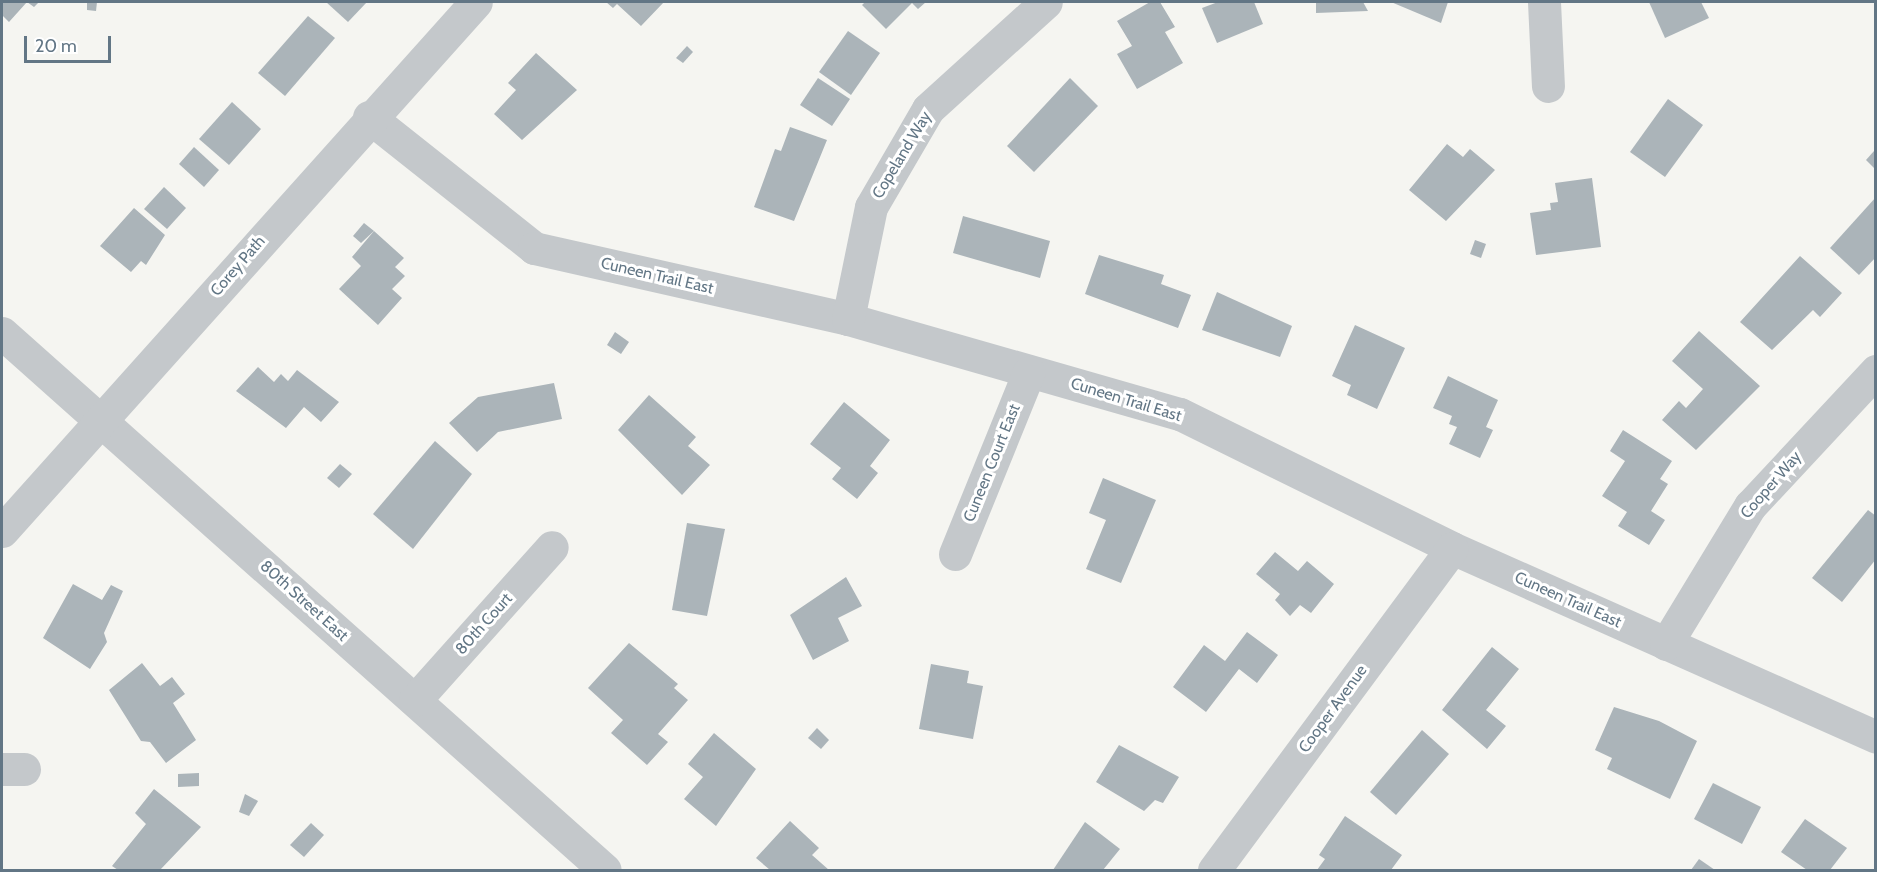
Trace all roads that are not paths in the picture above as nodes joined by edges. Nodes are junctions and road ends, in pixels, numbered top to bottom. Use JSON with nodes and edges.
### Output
{"nodes":[{"id":1,"x":476,"y":2,"type":"edge"},
{"id":2,"x":1046,"y":2,"type":"edge"},
{"id":3,"x":1544,"y":2,"type":"edge"},
{"id":4,"x":1548,"y":86,"type":"dead end"},
{"id":5,"x":369,"y":117,"type":"junction"},
{"id":6,"x":848,"y":320,"type":"junction"},
{"id":7,"x":2,"y":333,"type":"edge"},
{"id":8,"x":1875,"y":371,"type":"edge"},
{"id":9,"x":1029,"y":372,"type":"junction"},
{"id":10,"x":103,"y":421,"type":"junction"},
{"id":11,"x":2,"y":531,"type":"edge"},
{"id":12,"x":552,"y":547,"type":"dead end"},
{"id":13,"x":1452,"y":548,"type":"junction"},
{"id":14,"x":955,"y":554,"type":"dead end"},
{"id":15,"x":1666,"y":644,"type":"junction"},
{"id":16,"x":415,"y":700,"type":"junction"},
{"id":17,"x":1875,"y":737,"type":"edge"},
{"id":18,"x":605,"y":870,"type":"edge"},
{"id":19,"x":1214,"y":870,"type":"edge"}],
"edges":[{"from":1,"to":5,"type":"street","name":"Corey Path"},
{"from":2,"to":6,"type":"street","name":"Copeland Way"},
{"from":3,"to":4,"type":"street"},
{"from":5,"to":6,"type":"street","name":"Cuneen Trail East"},
{"from":5,"to":10,"type":"street","name":"Corey Path"},
{"from":6,"to":9,"type":"street","name":"Cuneen Trail East"},
{"from":7,"to":10,"type":"street","name":"80th Street East"},
{"from":8,"to":15,"type":"street","name":"Cooper Way"},
{"from":9,"to":13,"type":"street","name":"Cuneen Trail East"},
{"from":9,"to":14,"type":"street","name":"Cuneen Court East"},
{"from":10,"to":11,"type":"street","name":"Corey Path"},
{"from":10,"to":16,"type":"street","name":"80th Street East"},
{"from":12,"to":16,"type":"street","name":"80th Court"},
{"from":13,"to":15,"type":"street","name":"Cuneen Trail East"},
{"from":13,"to":19,"type":"street","name":"Cooper Avenue"},
{"from":15,"to":17,"type":"street","name":"Cuneen Trail East"},
{"from":16,"to":18,"type":"street","name":"80th Street East"}]}
